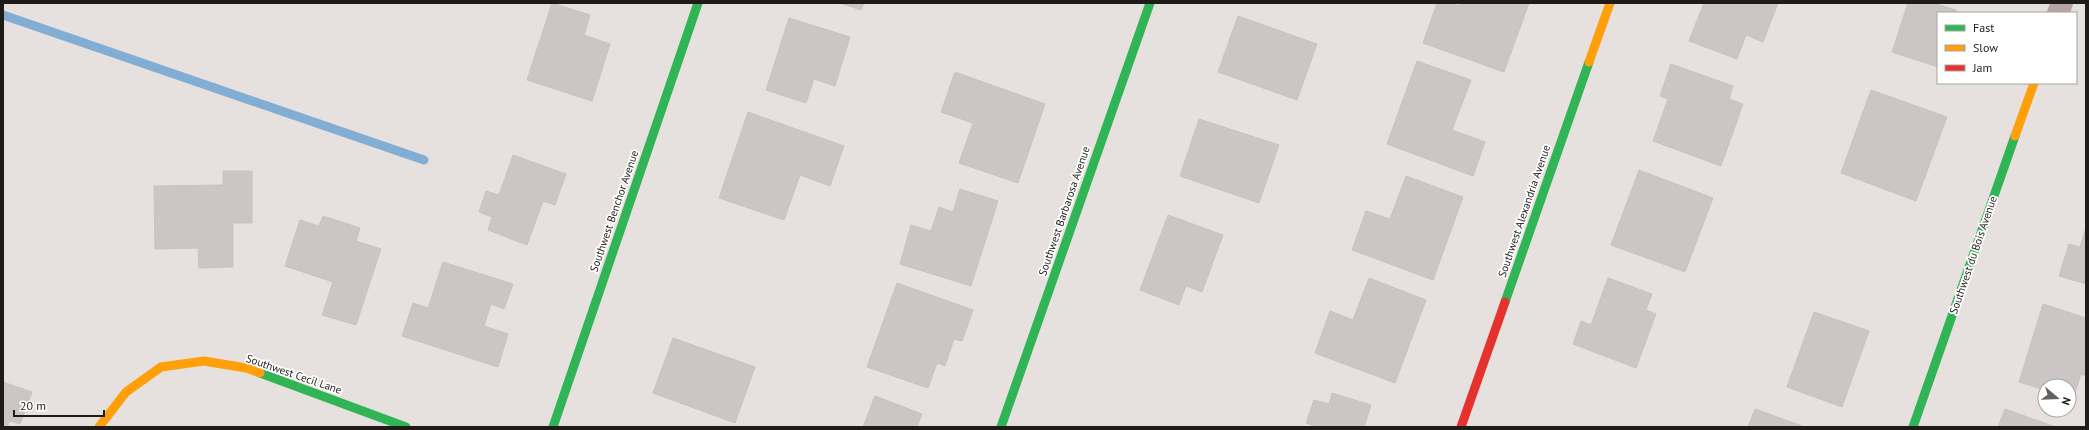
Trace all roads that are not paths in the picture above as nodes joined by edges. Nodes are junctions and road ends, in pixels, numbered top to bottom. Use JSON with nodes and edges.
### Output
{"nodes":[{"id":1,"x":698,"y":3,"type":"edge"},
{"id":2,"x":1150,"y":3,"type":"edge"},
{"id":3,"x":1610,"y":3,"type":"edge"},
{"id":4,"x":2034,"y":84,"type":"edge"},
{"id":5,"x":99,"y":427,"type":"edge"},
{"id":6,"x":406,"y":427,"type":"edge"},
{"id":7,"x":553,"y":427,"type":"edge"},
{"id":8,"x":1001,"y":427,"type":"edge"},
{"id":9,"x":1461,"y":427,"type":"edge"},
{"id":10,"x":1913,"y":427,"type":"edge"}],
"edges":[{"from":1,"to":7,"type":"street","name":"Southwest Benchor Avenue"},
{"from":2,"to":8,"type":"street","name":"Southwest Barbarosa Avenue"},
{"from":3,"to":9,"type":"street","name":"Southwest Alexandria Avenue"},
{"from":4,"to":10,"type":"street","name":"Southwest du Bois Avenue"},
{"from":5,"to":6,"type":"street","name":"Southwest Cecil Lane"}]}
